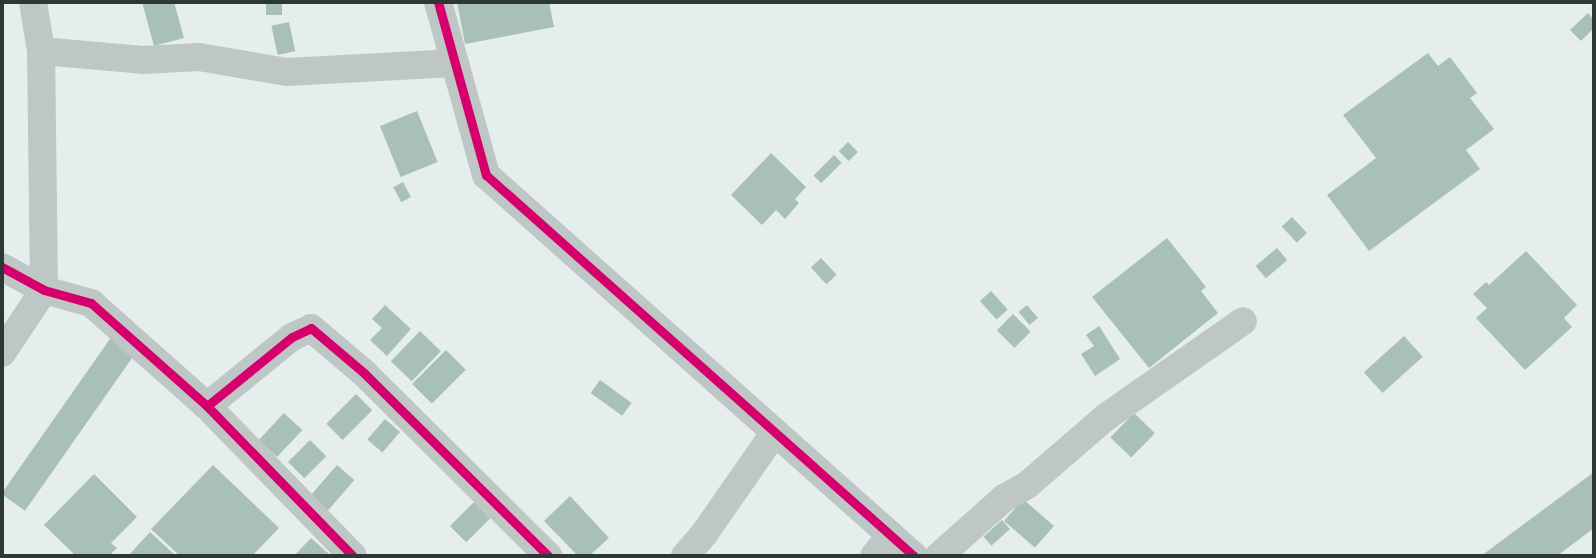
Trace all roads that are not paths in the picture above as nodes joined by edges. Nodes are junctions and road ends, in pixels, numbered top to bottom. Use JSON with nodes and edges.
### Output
{"nodes":[{"id":1,"x":33,"y":2,"type":"edge"},
{"id":2,"x":438,"y":2,"type":"edge"},
{"id":3,"x":41,"y":51,"type":"junction"},
{"id":4,"x":455,"y":63,"type":"junction"},
{"id":5,"x":2,"y":267,"type":"edge"},
{"id":6,"x":44,"y":290,"type":"junction"},
{"id":7,"x":1243,"y":321,"type":"dead end"},
{"id":8,"x":2,"y":353,"type":"edge"},
{"id":9,"x":207,"y":406,"type":"junction"},
{"id":10,"x":775,"y":432,"type":"junction"},
{"id":11,"x":882,"y":546,"type":"edge"},
{"id":12,"x":354,"y":556,"type":"edge"},
{"id":13,"x":548,"y":556,"type":"edge"},
{"id":14,"x":685,"y":556,"type":"edge"},
{"id":15,"x":914,"y":556,"type":"edge"},
{"id":16,"x":939,"y":556,"type":"edge"}],
"edges":[{"from":1,"to":3,"type":"street"},
{"from":2,"to":4,"type":"street"},
{"from":3,"to":4,"type":"street"},
{"from":3,"to":6,"type":"street"},
{"from":4,"to":10,"type":"street"},
{"from":5,"to":6,"type":"street"},
{"from":6,"to":8,"type":"street"},
{"from":6,"to":9,"type":"street"},
{"from":7,"to":16,"type":"street"},
{"from":9,"to":12,"type":"street"},
{"from":9,"to":13,"type":"street"},
{"from":10,"to":11,"type":"street"},
{"from":10,"to":14,"type":"street"},
{"from":11,"to":15,"type":"street"}]}
